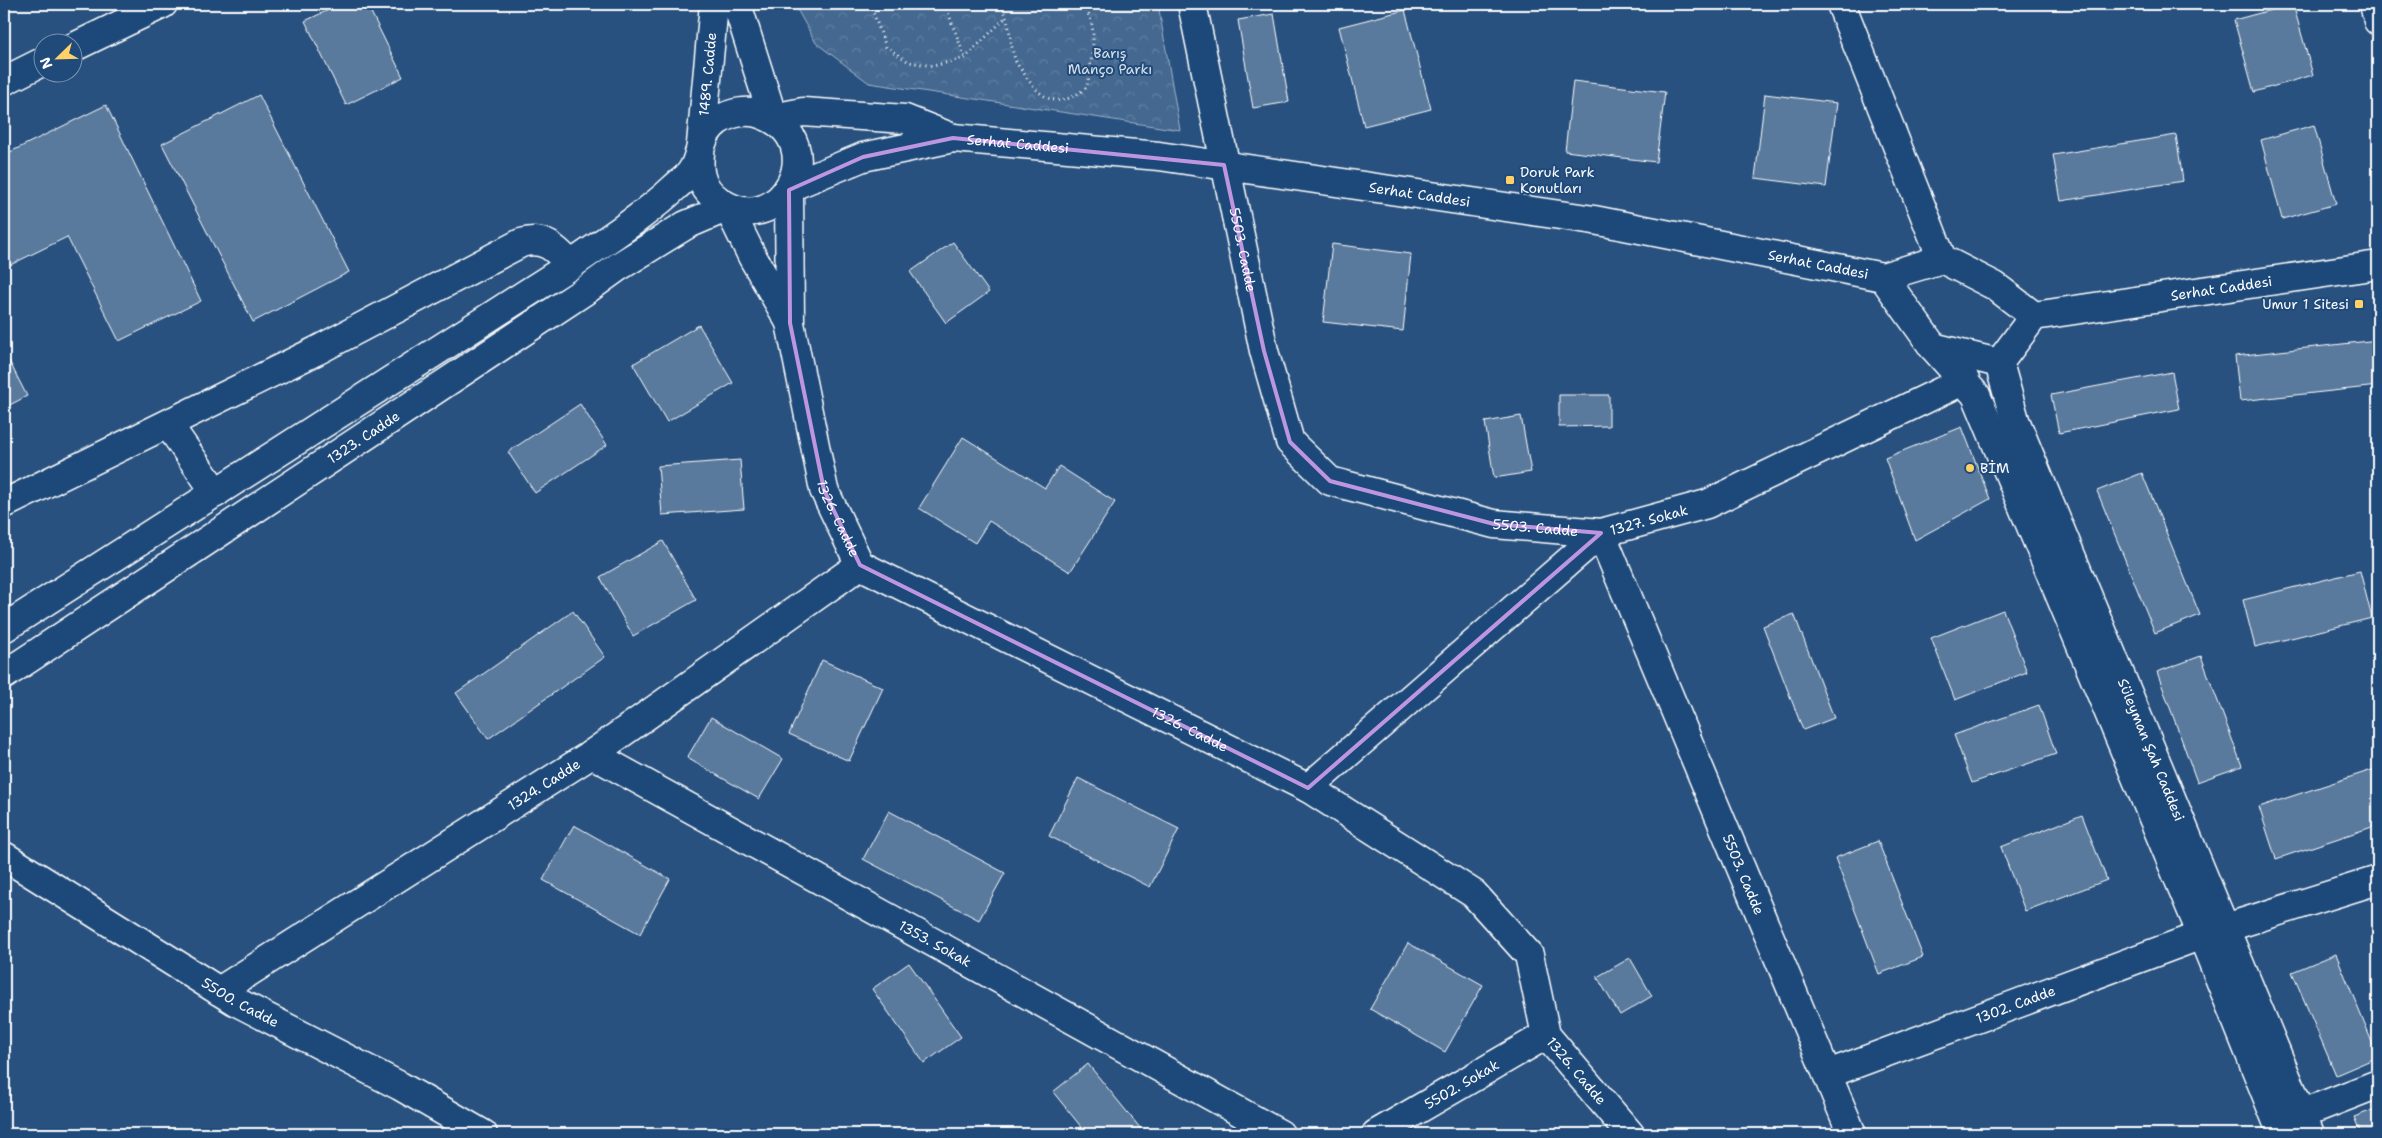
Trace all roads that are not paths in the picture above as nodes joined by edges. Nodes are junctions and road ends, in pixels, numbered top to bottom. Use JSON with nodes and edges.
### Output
{"nodes":[{"id":1,"x":163,"y":4,"type":"edge"},
{"id":2,"x":714,"y":4,"type":"edge"},
{"id":3,"x":737,"y":4,"type":"edge"},
{"id":4,"x":1192,"y":4,"type":"edge"},
{"id":5,"x":1841,"y":4,"type":"edge"},
{"id":6,"x":2374,"y":4,"type":"edge"},
{"id":7,"x":2378,"y":21,"type":"edge"},
{"id":8,"x":82,"y":43,"type":"edge"},
{"id":9,"x":32,"y":67,"type":"edge"},
{"id":10,"x":4,"y":81,"type":"edge"},
{"id":11,"x":772,"y":118,"type":"junction"},
{"id":12,"x":953,"y":138,"type":"junction"},
{"id":13,"x":701,"y":144,"type":"junction"},
{"id":14,"x":1224,"y":165,"type":"junction"},
{"id":15,"x":789,"y":189,"type":"junction"},
{"id":16,"x":728,"y":207,"type":"junction"},
{"id":17,"x":1942,"y":259,"type":"junction"},
{"id":18,"x":571,"y":265,"type":"junction"},
{"id":19,"x":2378,"y":265,"type":"edge"},
{"id":20,"x":1882,"y":277,"type":"junction"},
{"id":21,"x":2034,"y":316,"type":"junction"},
{"id":22,"x":790,"y":323,"type":"junction"},
{"id":23,"x":1933,"y":347,"type":"junction"},
{"id":24,"x":1999,"y":363,"type":"junction"},
{"id":25,"x":1970,"y":388,"type":"junction"},
{"id":26,"x":168,"y":424,"type":"junction"},
{"id":27,"x":216,"y":493,"type":"junction"},
{"id":28,"x":4,"y":504,"type":"edge"},
{"id":29,"x":1601,"y":533,"type":"junction"},
{"id":30,"x":860,"y":565,"type":"junction"},
{"id":31,"x":4,"y":628,"type":"edge"},
{"id":32,"x":4,"y":675,"type":"edge"},
{"id":33,"x":592,"y":754,"type":"junction"},
{"id":34,"x":1308,"y":788,"type":"junction"},
{"id":35,"x":4,"y":856,"type":"edge"},
{"id":36,"x":2378,"y":880,"type":"edge"},
{"id":37,"x":2214,"y":931,"type":"junction"},
{"id":38,"x":219,"y":991,"type":"junction"},
{"id":39,"x":1546,"y":1035,"type":"junction"},
{"id":40,"x":1828,"y":1074,"type":"junction"},
{"id":41,"x":2378,"y":1084,"type":"edge"},
{"id":42,"x":2306,"y":1124,"type":"edge"},
{"id":43,"x":483,"y":1134,"type":"edge"},
{"id":44,"x":1280,"y":1134,"type":"edge"},
{"id":45,"x":1376,"y":1134,"type":"edge"},
{"id":46,"x":1630,"y":1134,"type":"edge"},
{"id":47,"x":1852,"y":1134,"type":"edge"},
{"id":48,"x":2282,"y":1134,"type":"edge"}],
"edges":[{"from":1,"to":8,"type":"street"},
{"from":2,"to":13,"type":"street","name":"1489. Cadde"},
{"from":3,"to":11,"type":"street"},
{"from":4,"to":14,"type":"street","name":"5503. Cadde"},
{"from":5,"to":17,"type":"street"},
{"from":6,"to":7,"type":"street"},
{"from":9,"to":10,"type":"street"},
{"from":11,"to":12,"type":"street"},
{"from":11,"to":13,"type":"street"},
{"from":11,"to":15,"type":"street"},
{"from":12,"to":14,"type":"street","name":"Serhat Caddesi"},
{"from":12,"to":15,"type":"street"},
{"from":13,"to":16,"type":"street"},
{"from":13,"to":18,"type":"street"},
{"from":14,"to":20,"type":"street","name":"Serhat Caddesi"},
{"from":14,"to":29,"type":"street","name":"5503. Cadde"},
{"from":15,"to":16,"type":"street"},
{"from":15,"to":22,"type":"street"},
{"from":16,"to":22,"type":"street"},
{"from":16,"to":32,"type":"street","name":"1323. Cadde"},
{"from":17,"to":20,"type":"street","name":"Serhat Caddesi"},
{"from":17,"to":21,"type":"street"},
{"from":18,"to":26,"type":"street"},
{"from":18,"to":27,"type":"street"},
{"from":19,"to":21,"type":"street","name":"Serhat Caddesi"},
{"from":20,"to":23,"type":"street","name":"Serhat Caddesi"},
{"from":21,"to":24,"type":"street"},
{"from":22,"to":30,"type":"street","name":"1326. Cadde"},
{"from":23,"to":24,"type":"street"},
{"from":23,"to":25,"type":"street","name":"Serhat Caddesi"},
{"from":24,"to":37,"type":"street","name":"Süleyman Şah Caddesi"},
{"from":25,"to":29,"type":"street","name":"1327. Sokak"},
{"from":25,"to":37,"type":"street","name":"Süleyman Şah Caddesi"},
{"from":26,"to":27,"type":"street"},
{"from":26,"to":28,"type":"street"},
{"from":27,"to":31,"type":"street"},
{"from":29,"to":34,"type":"street","name":"1327. Sokak"},
{"from":29,"to":40,"type":"street","name":"5503. Cadde"},
{"from":30,"to":33,"type":"street","name":"1324. Cadde"},
{"from":30,"to":34,"type":"street","name":"1326. Cadde"},
{"from":33,"to":38,"type":"street","name":"1324. Cadde"},
{"from":33,"to":44,"type":"street","name":"1353. Sokak"},
{"from":34,"to":39,"type":"street","name":"1326. Cadde"},
{"from":35,"to":38,"type":"street","name":"5500. Cadde"},
{"from":36,"to":37,"type":"street","name":"1302. Cadde"},
{"from":37,"to":40,"type":"street","name":"1302. Cadde"},
{"from":37,"to":42,"type":"street","name":"Süleyman Şah Caddesi"},
{"from":37,"to":48,"type":"street","name":"Süleyman Şah Caddesi"},
{"from":38,"to":43,"type":"street","name":"5500. Cadde"},
{"from":39,"to":45,"type":"street","name":"5502. Sokak"},
{"from":39,"to":46,"type":"street","name":"1326. Cadde"},
{"from":40,"to":47,"type":"street","name":"5503. Cadde"},
{"from":41,"to":42,"type":"street"}]}
